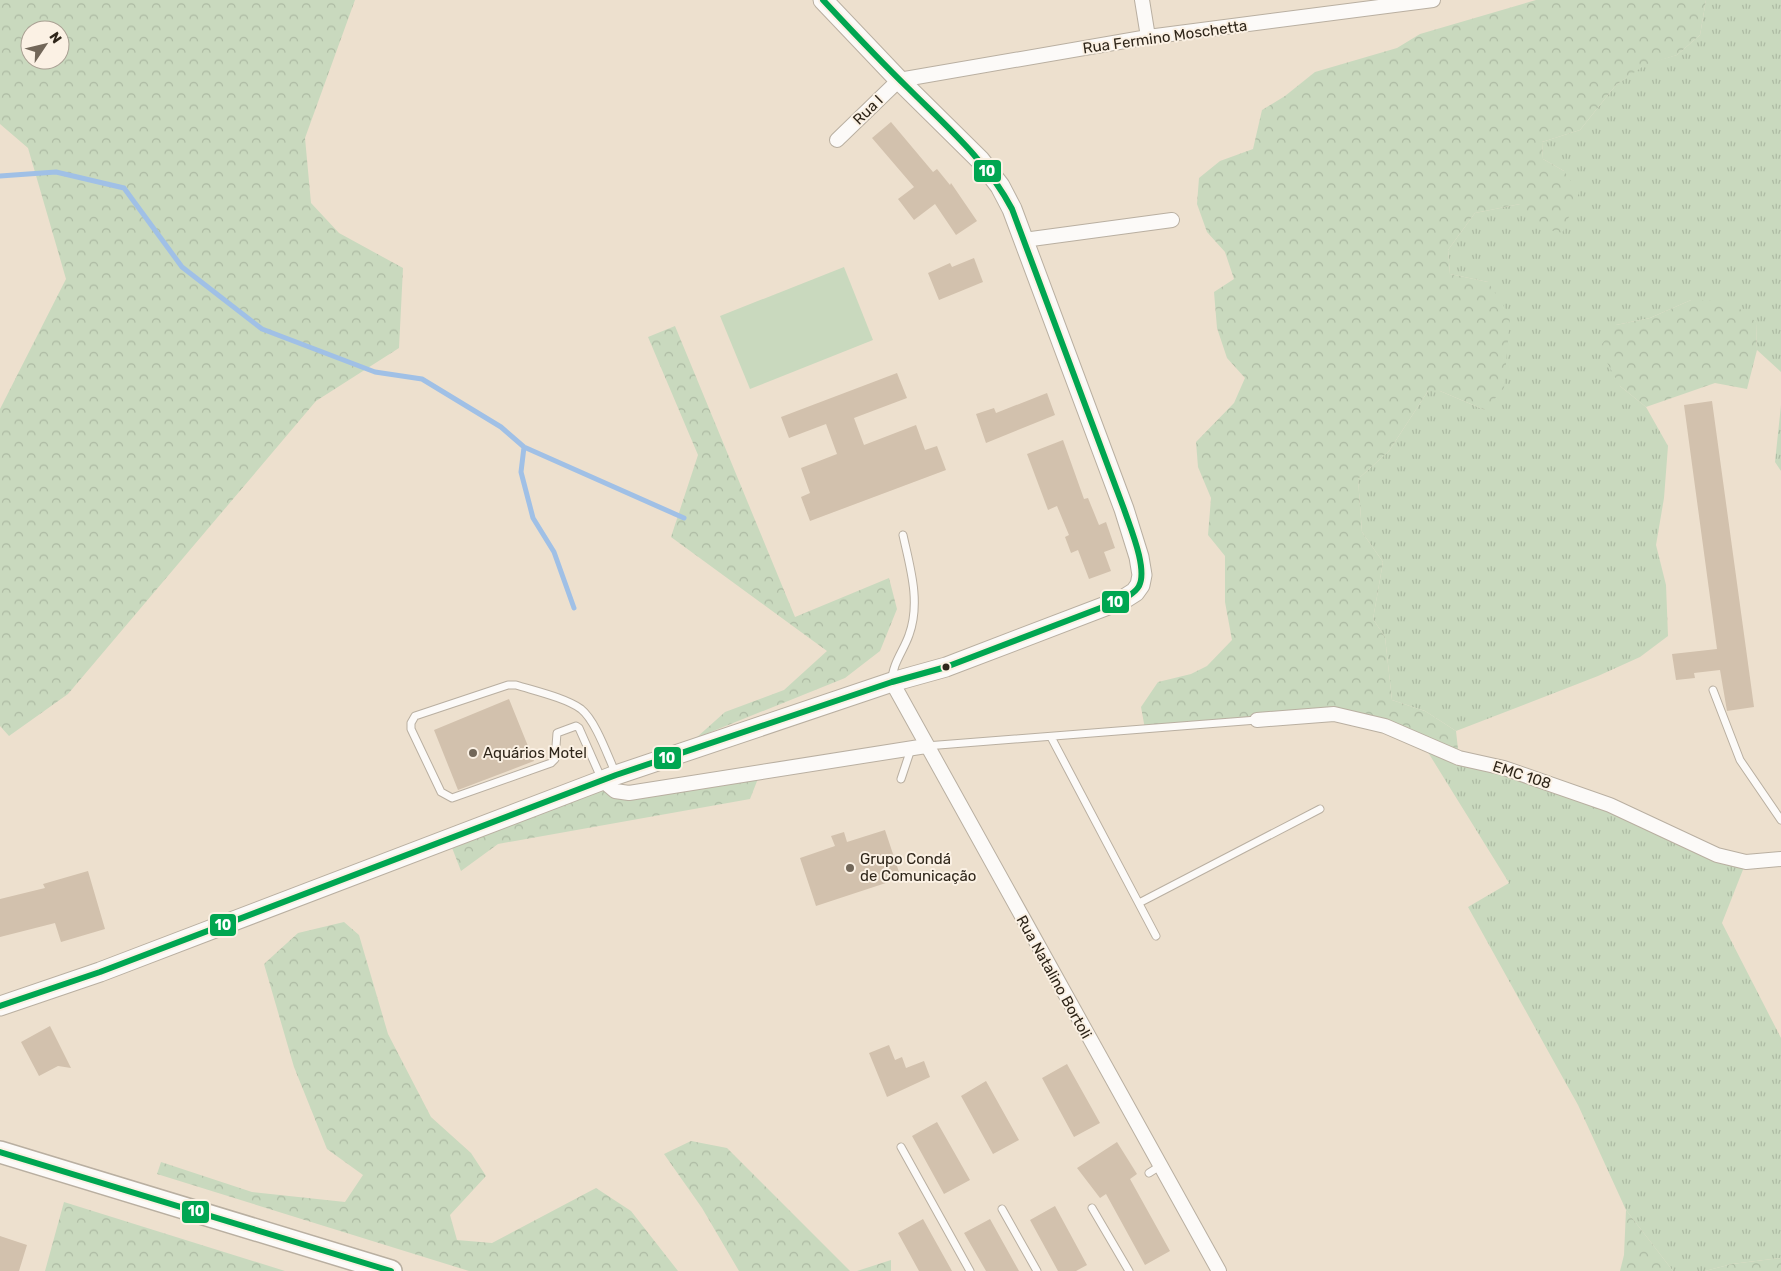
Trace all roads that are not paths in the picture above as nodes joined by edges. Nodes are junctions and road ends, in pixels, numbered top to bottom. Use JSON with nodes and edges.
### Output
{"nodes":[{"id":1,"x":823,"y":0,"type":"edge"},
{"id":2,"x":1142,"y":0,"type":"edge"},
{"id":3,"x":1433,"y":0,"type":"edge"},
{"id":4,"x":1148,"y":37,"type":"junction"},
{"id":5,"x":899,"y":80,"type":"junction"},
{"id":6,"x":836,"y":140,"type":"dead end"},
{"id":7,"x":1172,"y":220,"type":"dead end"},
{"id":8,"x":1024,"y":240,"type":"junction"},
{"id":9,"x":903,"y":535,"type":"dead end"},
{"id":10,"x":892,"y":682,"type":"junction"},
{"id":11,"x":1713,"y":690,"type":"dead end"},
{"id":12,"x":1257,"y":720,"type":"joint"},
{"id":13,"x":1051,"y":737,"type":"junction"},
{"id":14,"x":926,"y":746,"type":"junction"},
{"id":15,"x":912,"y":748,"type":"junction"},
{"id":16,"x":609,"y":777,"type":"junction"},
{"id":17,"x":901,"y":779,"type":"dead end"},
{"id":18,"x":1320,"y":809,"type":"dead end"},
{"id":19,"x":1781,"y":820,"type":"edge"},
{"id":20,"x":1781,"y":859,"type":"edge"},
{"id":21,"x":1139,"y":903,"type":"junction"},
{"id":22,"x":1156,"y":936,"type":"dead end"},
{"id":23,"x":0,"y":1006,"type":"edge"},
{"id":24,"x":902,"y":1147,"type":"dead end"},
{"id":25,"x":0,"y":1152,"type":"edge"},
{"id":26,"x":1002,"y":1208,"type":"dead end"},
{"id":27,"x":1092,"y":1208,"type":"dead end"},
{"id":28,"x":392,"y":1271,"type":"edge"},
{"id":29,"x":970,"y":1271,"type":"edge"},
{"id":30,"x":1037,"y":1271,"type":"edge"},
{"id":31,"x":1129,"y":1271,"type":"edge"},
{"id":32,"x":1219,"y":1271,"type":"edge"}],
"edges":[{"from":1,"to":5,"type":"street"},
{"from":2,"to":4,"type":"street"},
{"from":3,"to":4,"type":"street","name":"Rua Fermino Moschetta"},
{"from":4,"to":5,"type":"street","name":"Rua Fermino Moschetta"},
{"from":5,"to":6,"type":"street","name":"Rua I"},
{"from":5,"to":8,"type":"street"},
{"from":7,"to":8,"type":"street"},
{"from":8,"to":10,"type":"street"},
{"from":9,"to":10,"type":"lane"},
{"from":10,"to":14,"type":"street","name":"Rua Natalino Bortoli"},
{"from":10,"to":16,"type":"street"},
{"from":11,"to":19,"type":"lane"},
{"from":12,"to":13,"type":"lane"},
{"from":12,"to":20,"type":"street","name":"EMC 108"},
{"from":13,"to":14,"type":"lane"},
{"from":13,"to":21,"type":"lane"},
{"from":14,"to":15,"type":"street"},
{"from":14,"to":32,"type":"street","name":"Rua Natalino Bortoli"},
{"from":15,"to":16,"type":"street"},
{"from":15,"to":17,"type":"lane"},
{"from":16,"to":16,"type":"lane"},
{"from":16,"to":23,"type":"street"},
{"from":18,"to":21,"type":"lane"},
{"from":21,"to":22,"type":"lane"},
{"from":24,"to":29,"type":"lane"},
{"from":25,"to":28,"type":"main road"},
{"from":26,"to":30,"type":"lane"},
{"from":27,"to":31,"type":"lane"}]}
